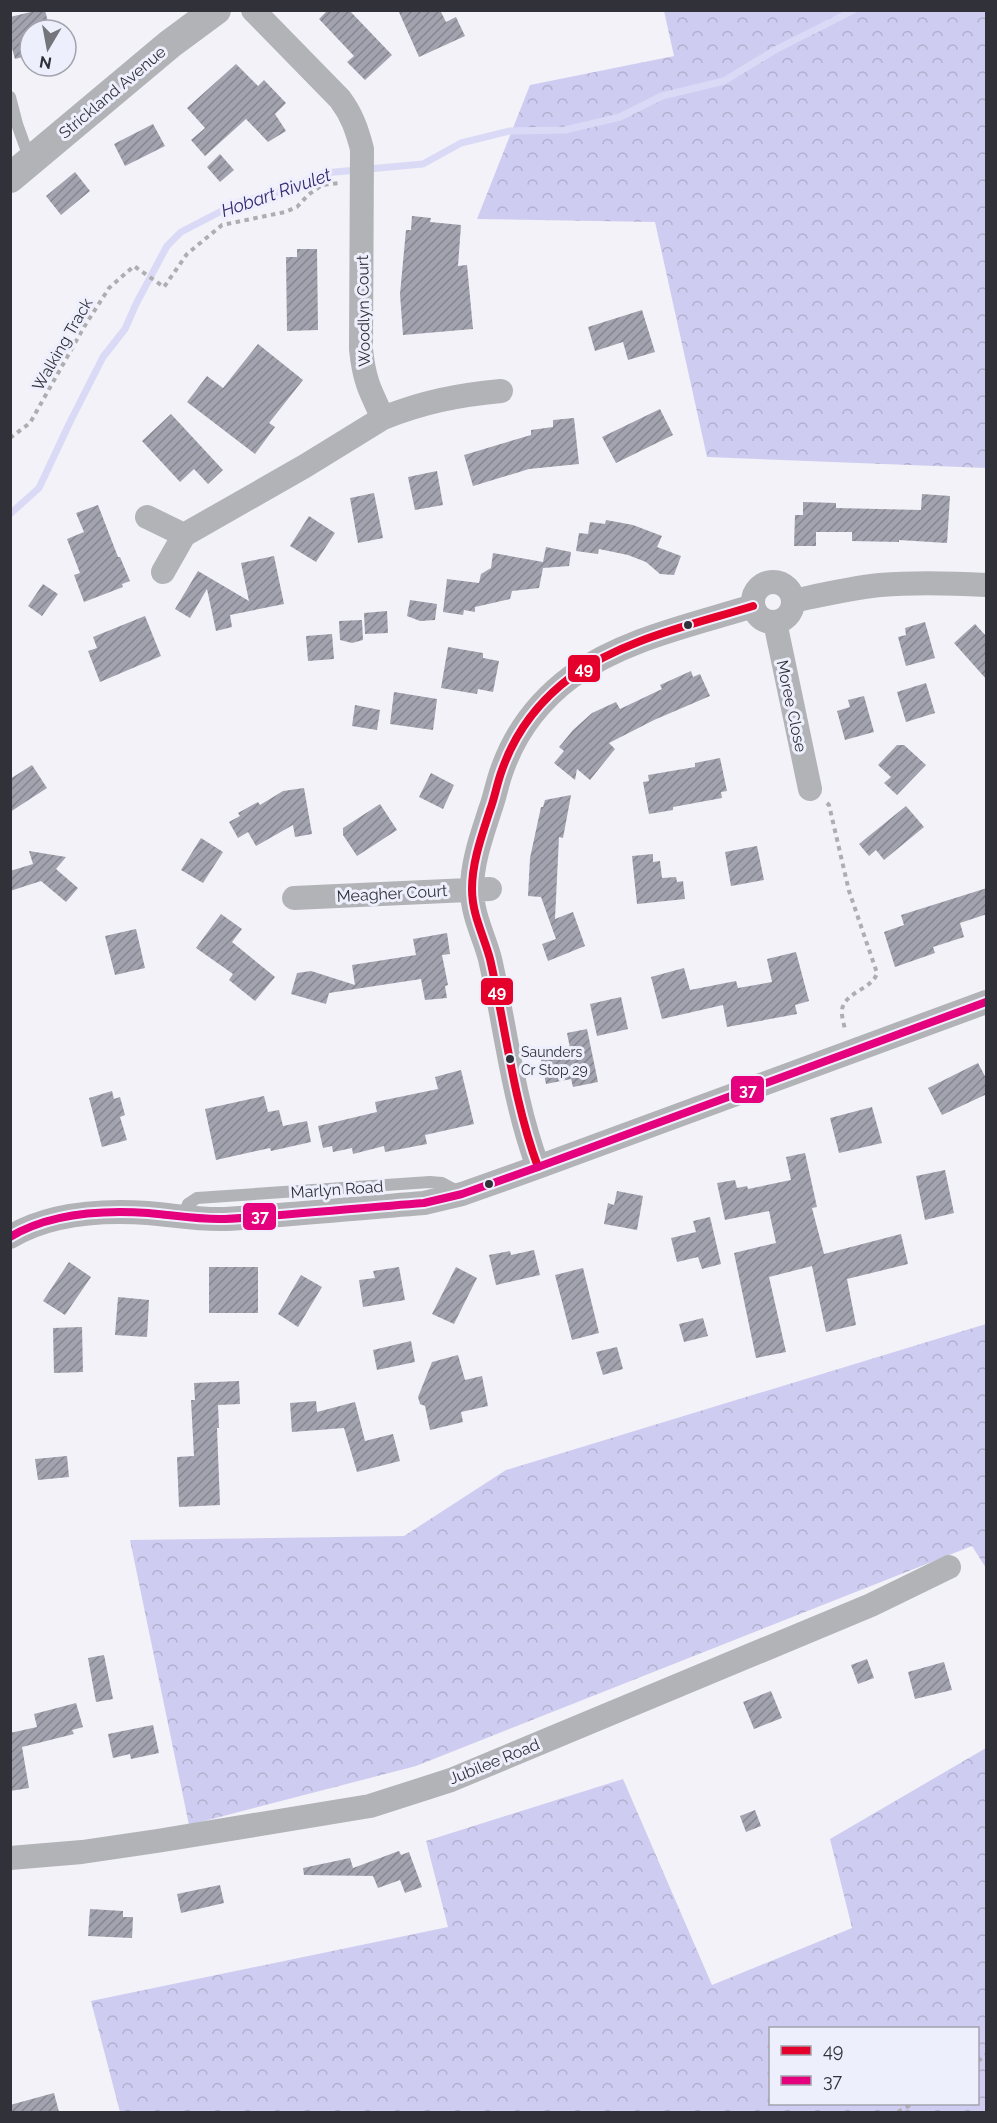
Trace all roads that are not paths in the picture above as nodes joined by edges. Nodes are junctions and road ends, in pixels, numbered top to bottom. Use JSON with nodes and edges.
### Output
{"nodes":[{"id":1,"x":216,"y":10,"type":"edge"},
{"id":2,"x":253,"y":10,"type":"edge"},
{"id":3,"x":10,"y":97,"type":"edge"},
{"id":4,"x":20,"y":170,"type":"edge"},
{"id":5,"x":501,"y":391,"type":"dead end"},
{"id":6,"x":383,"y":418,"type":"junction"},
{"id":7,"x":147,"y":517,"type":"dead end"},
{"id":8,"x":184,"y":534,"type":"junction"},
{"id":9,"x":163,"y":572,"type":"dead end"},
{"id":10,"x":987,"y":585,"type":"edge"},
{"id":11,"x":793,"y":602,"type":"junction"},
{"id":12,"x":753,"y":606,"type":"junction"},
{"id":13,"x":775,"y":622,"type":"junction"},
{"id":14,"x":810,"y":789,"type":"road end"},
{"id":15,"x":481,"y":889,"type":"junction"},
{"id":16,"x":294,"y":898,"type":"dead end"},
{"id":17,"x":987,"y":1002,"type":"edge"},
{"id":18,"x":538,"y":1167,"type":"junction"},
{"id":19,"x":10,"y":1237,"type":"edge"},
{"id":20,"x":949,"y":1568,"type":"dead end"},
{"id":21,"x":10,"y":1858,"type":"edge"}],
"edges":[{"from":1,"to":4,"type":"street","name":"Strickland Avenue"},
{"from":2,"to":6,"type":"street","name":"Woodlyn Court"},
{"from":3,"to":4,"type":"lane"},
{"from":5,"to":6,"type":"street"},
{"from":6,"to":8,"type":"street"},
{"from":7,"to":8,"type":"street"},
{"from":8,"to":9,"type":"street"},
{"from":10,"to":11,"type":"street"},
{"from":11,"to":12,"type":"street"},
{"from":11,"to":13,"type":"street"},
{"from":12,"to":13,"type":"street"},
{"from":12,"to":15,"type":"street"},
{"from":13,"to":14,"type":"street","name":"Moree Close"},
{"from":15,"to":16,"type":"street","name":"Meagher Court"},
{"from":15,"to":18,"type":"street"},
{"from":17,"to":18,"type":"street","name":"Marlyn Road"},
{"from":18,"to":19,"type":"street","name":"Marlyn Road"},
{"from":20,"to":21,"type":"street","name":"Jubilee Road"}]}
